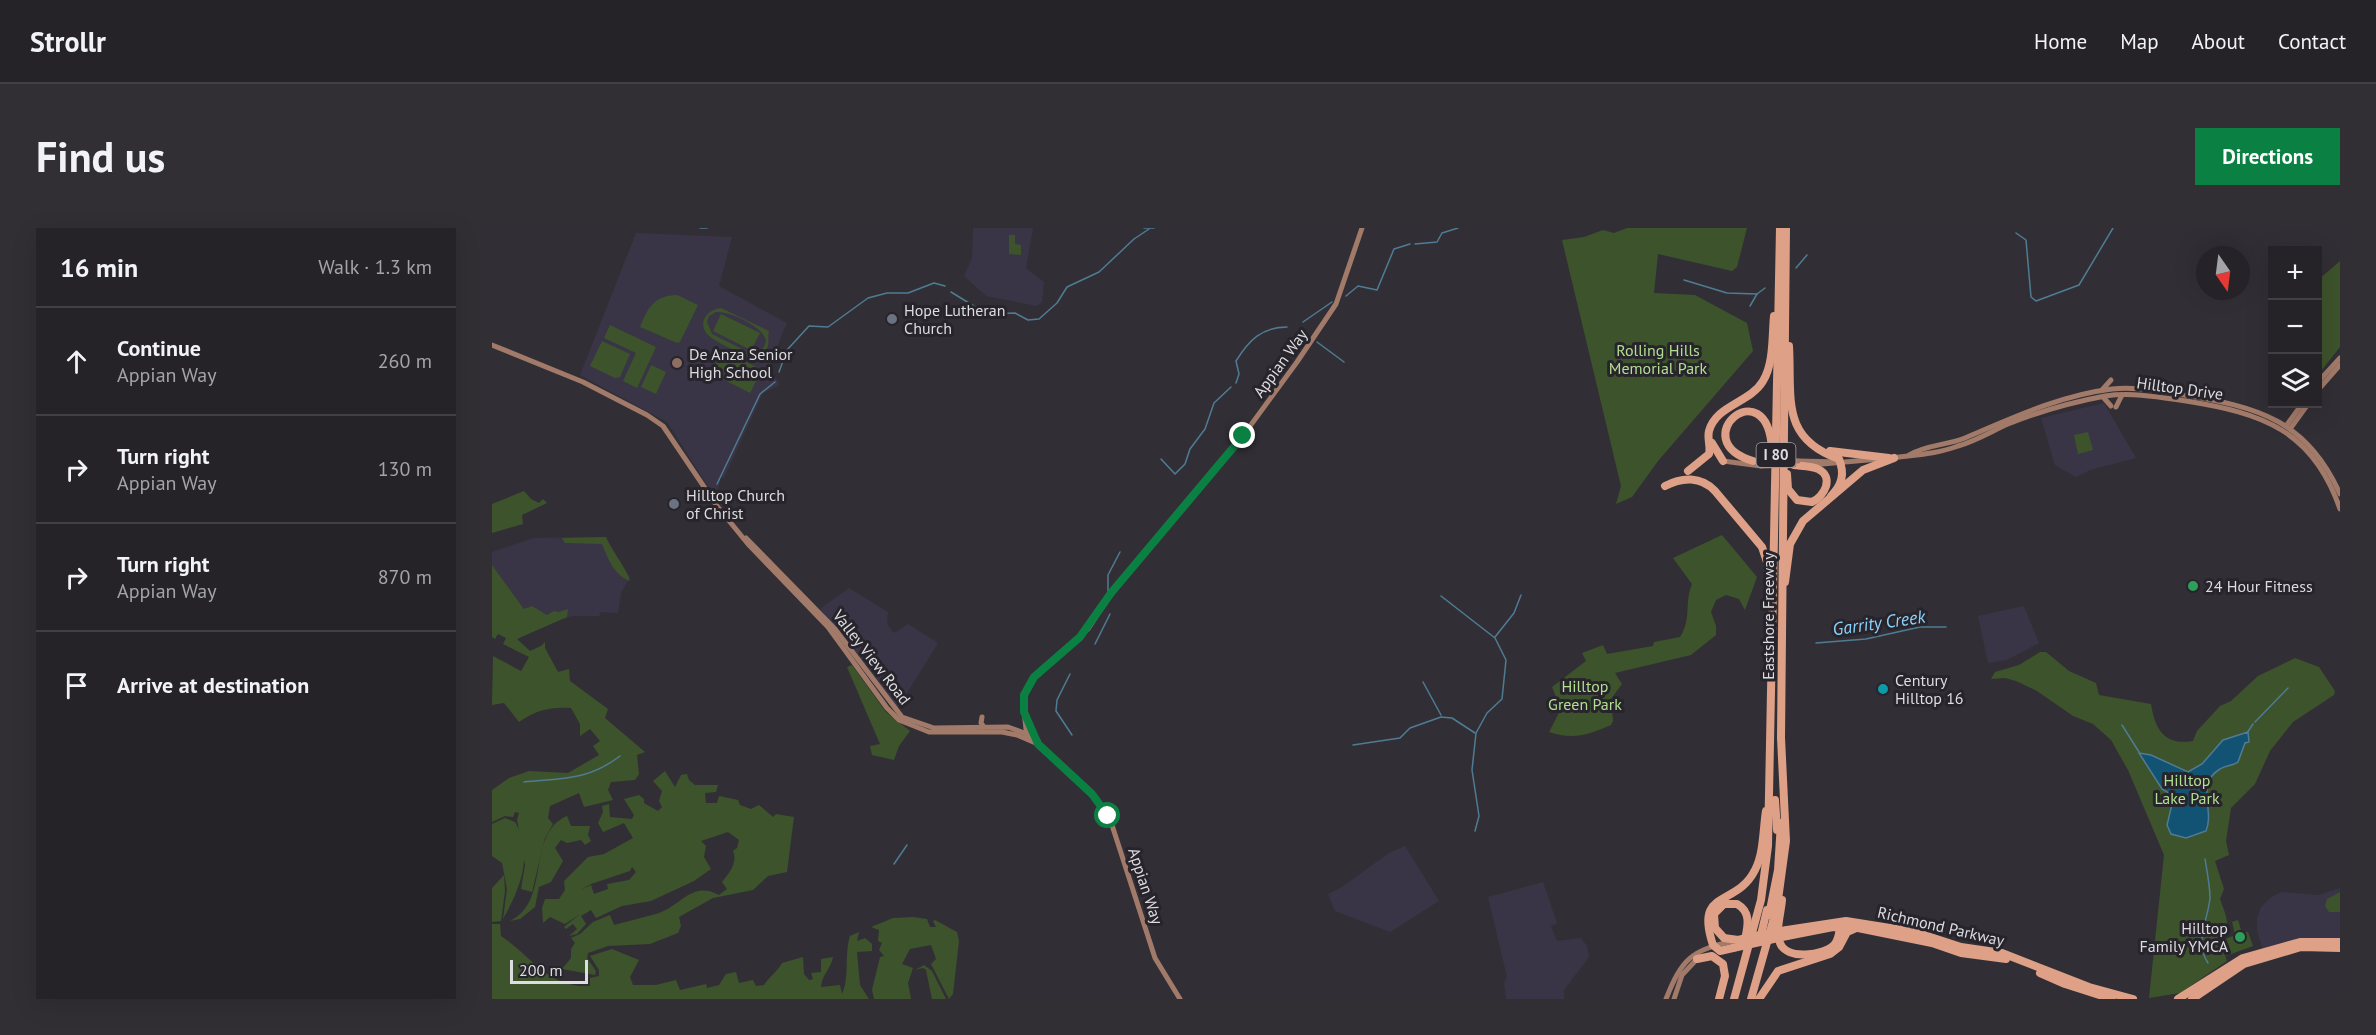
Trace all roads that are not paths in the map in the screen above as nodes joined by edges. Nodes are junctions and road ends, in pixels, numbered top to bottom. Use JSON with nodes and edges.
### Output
{"nodes":[{"id":1,"x":1362,"y":228,"type":"edge"},
{"id":2,"x":1780,"y":228,"type":"edge"},
{"id":3,"x":1786,"y":228,"type":"edge"},
{"id":4,"x":1779,"y":282,"type":"junction"},
{"id":5,"x":1785,"y":305,"type":"junction"},
{"id":6,"x":492,"y":345,"type":"edge"},
{"id":7,"x":2340,"y":358,"type":"edge"},
{"id":8,"x":2340,"y":365,"type":"edge"},
{"id":9,"x":2322,"y":378,"type":"edge"},
{"id":10,"x":2110,"y":380,"type":"dead end"},
{"id":11,"x":2322,"y":385,"type":"edge"},
{"id":12,"x":2101,"y":394,"type":"junction"},
{"id":13,"x":2123,"y":394,"type":"junction"},
{"id":14,"x":1792,"y":396,"type":"junction"},
{"id":15,"x":1783,"y":402,"type":"junction"},
{"id":16,"x":2299,"y":408,"type":"edge"},
{"id":17,"x":2305,"y":408,"type":"edge"},
{"id":18,"x":2294,"y":415,"type":"junction"},
{"id":19,"x":2272,"y":417,"type":"junction"},
{"id":20,"x":1713,"y":424,"type":"junction"},
{"id":21,"x":2275,"y":425,"type":"junction"},
{"id":22,"x":2290,"y":426,"type":"junction"},
{"id":23,"x":2296,"y":438,"type":"junction"},
{"id":24,"x":1894,"y":458,"type":"junction"},
{"id":25,"x":1723,"y":461,"type":"joint"},
{"id":26,"x":1758,"y":463,"type":"junction"},
{"id":27,"x":1796,"y":463,"type":"junction"},
{"id":28,"x":1840,"y":463,"type":"junction"},
{"id":29,"x":1688,"y":471,"type":"dead end"},
{"id":30,"x":1665,"y":486,"type":"dead end"},
{"id":31,"x":1725,"y":492,"type":"dead end"},
{"id":32,"x":1775,"y":493,"type":"junction"},
{"id":33,"x":2340,"y":494,"type":"edge"},
{"id":34,"x":1831,"y":496,"type":"junction"},
{"id":35,"x":2340,"y":509,"type":"edge"},
{"id":36,"x":1741,"y":520,"type":"junction"},
{"id":37,"x":745,"y":538,"type":"junction"},
{"id":38,"x":1781,"y":608,"type":"junction"},
{"id":39,"x":1774,"y":629,"type":"junction"},
{"id":40,"x":982,"y":717,"type":"dead end"},
{"id":41,"x":1029,"y":724,"type":"junction"},
{"id":42,"x":984,"y":727,"type":"junction"},
{"id":43,"x":1012,"y":728,"type":"junction"},
{"id":44,"x":1028,"y":736,"type":"junction"},
{"id":45,"x":1781,"y":738,"type":"junction"},
{"id":46,"x":1038,"y":742,"type":"junction"},
{"id":47,"x":1771,"y":790,"type":"junction"},
{"id":48,"x":1784,"y":864,"type":"junction"},
{"id":49,"x":1769,"y":909,"type":"junction"},
{"id":50,"x":1842,"y":927,"type":"junction"},
{"id":51,"x":1858,"y":928,"type":"junction"},
{"id":52,"x":1813,"y":930,"type":"junction"},
{"id":53,"x":1787,"y":933,"type":"junction"},
{"id":54,"x":1762,"y":938,"type":"junction"},
{"id":55,"x":1843,"y":938,"type":"junction"},
{"id":56,"x":2340,"y":942,"type":"edge"},
{"id":57,"x":1736,"y":944,"type":"junction"},
{"id":58,"x":1713,"y":945,"type":"junction"},
{"id":59,"x":2340,"y":948,"type":"edge"},
{"id":60,"x":1826,"y":949,"type":"junction"},
{"id":61,"x":1720,"y":951,"type":"junction"},
{"id":62,"x":1697,"y":959,"type":"junction"},
{"id":63,"x":1738,"y":988,"type":"junction"},
{"id":64,"x":1180,"y":999,"type":"edge"},
{"id":65,"x":1666,"y":999,"type":"edge"},
{"id":66,"x":1674,"y":999,"type":"edge"},
{"id":67,"x":1719,"y":999,"type":"edge"},
{"id":68,"x":1734,"y":999,"type":"edge"},
{"id":69,"x":1750,"y":999,"type":"edge"},
{"id":70,"x":1759,"y":999,"type":"edge"},
{"id":71,"x":2112,"y":999,"type":"edge"},
{"id":72,"x":2133,"y":999,"type":"edge"},
{"id":73,"x":2178,"y":999,"type":"edge"},
{"id":74,"x":2192,"y":999,"type":"edge"}],
"edges":[{"from":1,"to":41,"type":"main road","name":"Appian Way"},
{"from":2,"to":4,"type":"highway","name":"Eastshore Freeway","number":"I 80"},
{"from":3,"to":5,"type":"highway","name":"Eastshore Freeway","number":"I 80"},
{"from":4,"to":20,"type":"highway"},
{"from":4,"to":32,"type":"highway","name":"Eastshore Freeway","number":"I 80"},
{"from":5,"to":14,"type":"highway"},
{"from":5,"to":15,"type":"highway","name":"Eastshore Freeway","number":"I 80"},
{"from":6,"to":37,"type":"main road","name":"Valley View Road"},
{"from":7,"to":9,"type":"main road"},
{"from":8,"to":11,"type":"main road"},
{"from":10,"to":12,"type":"main road"},
{"from":12,"to":13,"type":"main road","name":"Hilltop Drive"},
{"from":12,"to":13,"type":"main road"},
{"from":12,"to":19,"type":"main road","name":"Hilltop Drive"},
{"from":12,"to":24,"type":"main road","name":"Hilltop Drive"},
{"from":13,"to":21,"type":"main road","name":"Hilltop Drive"},
{"from":14,"to":24,"type":"highway"},
{"from":14,"to":28,"type":"highway"},
{"from":15,"to":27,"type":"highway"},
{"from":15,"to":38,"type":"highway","name":"Eastshore Freeway","number":"I 80"},
{"from":16,"to":18,"type":"main road"},
{"from":17,"to":22,"type":"main road"},
{"from":18,"to":19,"type":"main road"},
{"from":18,"to":22,"type":"main road"},
{"from":19,"to":22,"type":"main road","name":"Hilltop Drive"},
{"from":20,"to":25,"type":"highway"},
{"from":20,"to":29,"type":"highway"},
{"from":21,"to":23,"type":"main road","name":"Hilltop Drive"},
{"from":21,"to":23,"type":"main road"},
{"from":22,"to":23,"type":"main road"},
{"from":23,"to":33,"type":"main road","name":"Hilltop Drive"},
{"from":23,"to":35,"type":"main road","name":"Hilltop Drive"},
{"from":24,"to":28,"type":"main road","name":"Hilltop Drive"},
{"from":24,"to":34,"type":"highway"},
{"from":25,"to":26,"type":"main road","name":"Hilltop Drive"},
{"from":26,"to":27,"type":"main road","name":"Hilltop Drive","bridge":true},
{"from":26,"to":32,"type":"highway"},
{"from":27,"to":28,"type":"main road","name":"Hilltop Drive"},
{"from":28,"to":34,"type":"highway"},
{"from":30,"to":36,"type":"highway"},
{"from":31,"to":36,"type":"highway"},
{"from":32,"to":39,"type":"highway","name":"Eastshore Freeway","number":"I 80"},
{"from":34,"to":38,"type":"highway"},
{"from":36,"to":39,"type":"highway"},
{"from":37,"to":42,"type":"main road","name":"Valley View Road"},
{"from":37,"to":44,"type":"main road","name":"Valley View Road"},
{"from":38,"to":45,"type":"highway","name":"Eastshore Freeway","number":"I 80"},
{"from":39,"to":47,"type":"highway","name":"Eastshore Freeway","number":"I 80"},
{"from":40,"to":42,"type":"main road"},
{"from":41,"to":43,"type":"main road"},
{"from":41,"to":44,"type":"main road","name":"Appian Way"},
{"from":41,"to":46,"type":"main road","name":"Appian Way"},
{"from":42,"to":43,"type":"main road","name":"Valley View Road"},
{"from":43,"to":44,"type":"main road","name":"Valley View Road"},
{"from":44,"to":46,"type":"main road","name":"Valley View Road"},
{"from":45,"to":48,"type":"highway","name":"Eastshore Freeway","number":"I 80"},
{"from":45,"to":49,"type":"highway"},
{"from":46,"to":64,"type":"main road","name":"Appian Way"},
{"from":47,"to":49,"type":"highway"},
{"from":47,"to":58,"type":"highway"},
{"from":47,"to":63,"type":"highway","name":"Eastshore Freeway","number":"I 80"},
{"from":48,"to":60,"type":"highway"},
{"from":48,"to":69,"type":"highway","name":"Eastshore Freeway","number":"I 80"},
{"from":49,"to":54,"type":"highway"},
{"from":50,"to":51,"type":"highway","name":"Richmond Parkway"},
{"from":50,"to":52,"type":"highway","name":"Richmond Parkway"},
{"from":50,"to":55,"type":"highway"},
{"from":50,"to":60,"type":"highway"},
{"from":51,"to":55,"type":"highway"},
{"from":51,"to":71,"type":"highway","name":"Richmond Parkway"},
{"from":52,"to":53,"type":"highway","name":"Richmond Parkway"},
{"from":52,"to":60,"type":"highway"},
{"from":53,"to":54,"type":"highway","name":"Richmond Parkway","bridge":true},
{"from":53,"to":72,"type":"highway","name":"Richmond Parkway"},
{"from":54,"to":57,"type":"highway","name":"Richmond Parkway","bridge":true},
{"from":55,"to":70,"type":"highway"},
{"from":56,"to":73,"type":"highway"},
{"from":57,"to":58,"type":"main road"},
{"from":57,"to":61,"type":"highway","name":"Richmond Parkway"},
{"from":57,"to":63,"type":"highway"},
{"from":58,"to":61,"type":"highway"},
{"from":58,"to":65,"type":"main road"},
{"from":59,"to":74,"type":"highway"},
{"from":61,"to":62,"type":"main road"},
{"from":62,"to":66,"type":"main road"},
{"from":62,"to":67,"type":"highway"},
{"from":63,"to":68,"type":"highway","name":"Eastshore Freeway","number":"I 80"}]}
